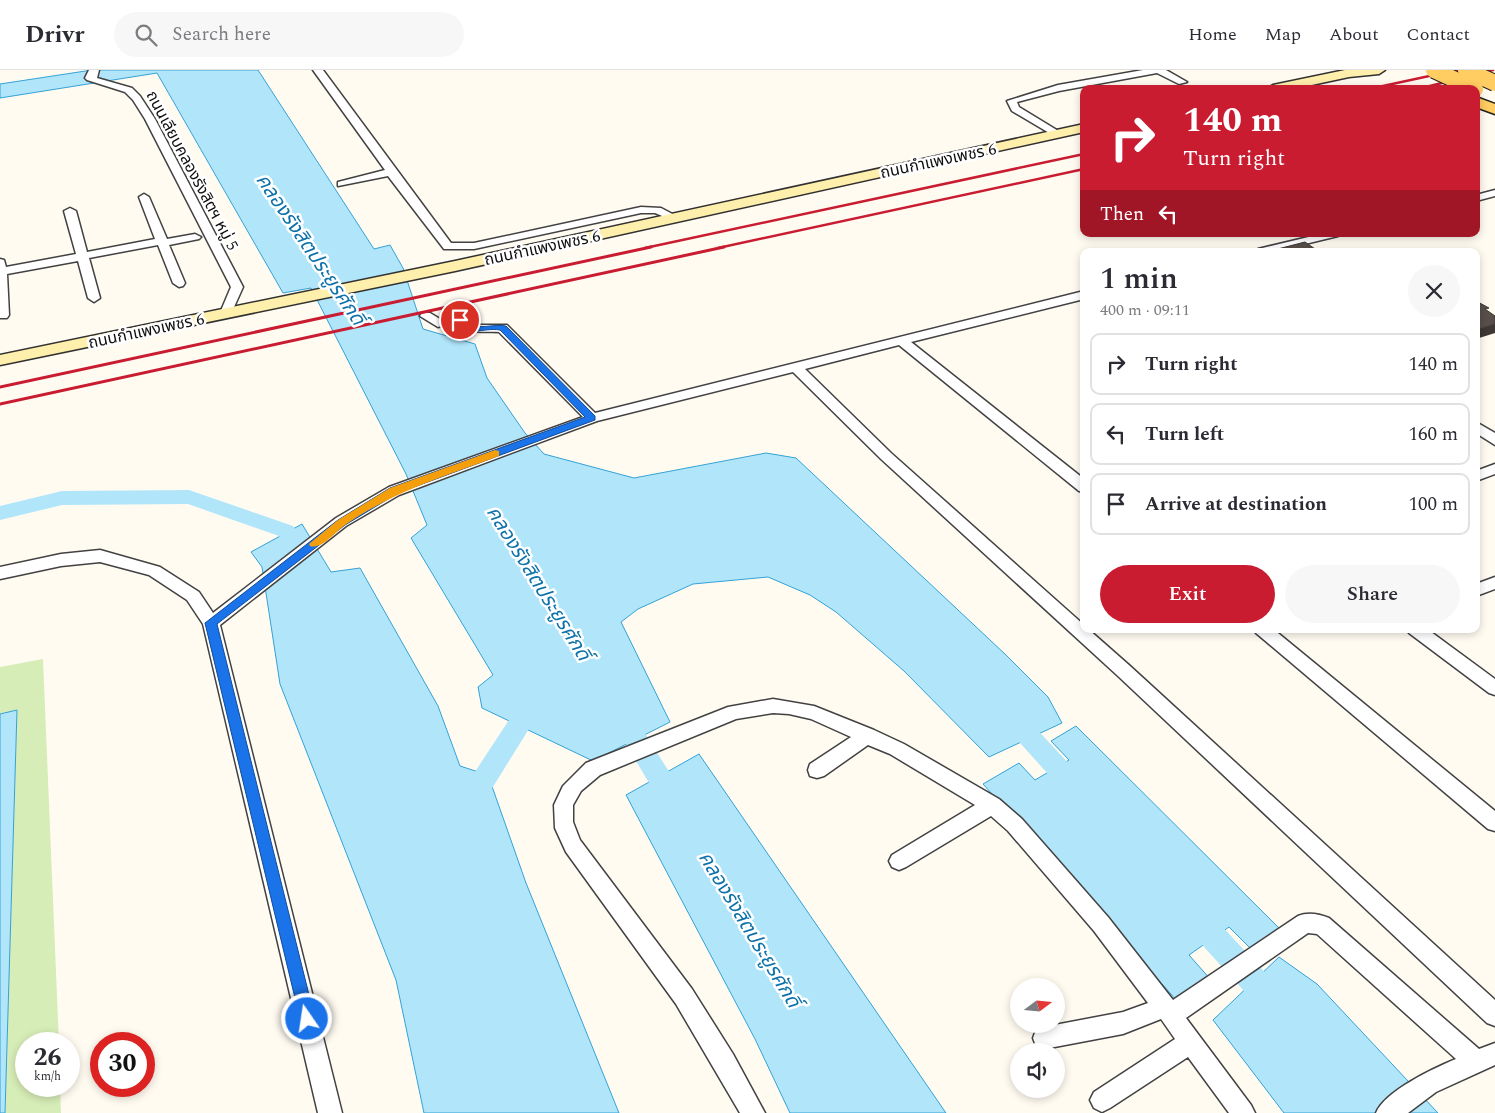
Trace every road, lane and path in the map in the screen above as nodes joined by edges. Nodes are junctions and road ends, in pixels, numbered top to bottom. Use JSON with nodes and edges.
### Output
{"nodes":[{"id":1,"x":94,"y":70,"type":"edge"},
{"id":2,"x":318,"y":70,"type":"edge"},
{"id":3,"x":1159,"y":70,"type":"edge"},
{"id":4,"x":1380,"y":70,"type":"edge"},
{"id":5,"x":1434,"y":70,"type":"edge"},
{"id":6,"x":1466,"y":70,"type":"edge"},
{"id":7,"x":1352,"y":72,"type":"edge"},
{"id":8,"x":1182,"y":82,"type":"dead end"},
{"id":9,"x":1495,"y":82,"type":"edge"},
{"id":10,"x":1292,"y":85,"type":"edge"},
{"id":11,"x":1461,"y":85,"type":"edge"},
{"id":12,"x":1467,"y":85,"type":"edge"},
{"id":13,"x":1480,"y":91,"type":"edge"},
{"id":14,"x":1495,"y":98,"type":"edge"},
{"id":15,"x":1480,"y":103,"type":"edge"},
{"id":16,"x":1495,"y":110,"type":"edge"},
{"id":17,"x":1080,"y":129,"type":"edge"},
{"id":18,"x":1056,"y":134,"type":"junction"},
{"id":19,"x":391,"y":172,"type":"junction"},
{"id":20,"x":342,"y":184,"type":"dead end"},
{"id":21,"x":1495,"y":193,"type":"edge"},
{"id":22,"x":144,"y":197,"type":"dead end"},
{"id":23,"x":1480,"y":197,"type":"edge"},
{"id":24,"x":70,"y":210,"type":"dead end"},
{"id":25,"x":674,"y":218,"type":"junction"},
{"id":26,"x":196,"y":237,"type":"dead end"},
{"id":27,"x":1321,"y":237,"type":"edge"},
{"id":28,"x":163,"y":242,"type":"junction"},
{"id":29,"x":1275,"y":248,"type":"edge"},
{"id":30,"x":82,"y":256,"type":"junction"},
{"id":31,"x":0,"y":263,"type":"edge"},
{"id":32,"x":0,"y":272,"type":"edge"},
{"id":33,"x":179,"y":283,"type":"dead end"},
{"id":34,"x":1080,"y":296,"type":"edge"},
{"id":35,"x":94,"y":298,"type":"dead end"},
{"id":36,"x":226,"y":313,"type":"junction"},
{"id":37,"x":3,"y":315,"type":"dead end"},
{"id":38,"x":426,"y":316,"type":"dead end"},
{"id":39,"x":902,"y":341,"type":"junction"},
{"id":40,"x":0,"y":360,"type":"edge"},
{"id":41,"x":795,"y":367,"type":"junction"},
{"id":42,"x":592,"y":418,"type":"junction"},
{"id":43,"x":1480,"y":429,"type":"edge"},
{"id":44,"x":1495,"y":440,"type":"edge"},
{"id":45,"x":1495,"y":469,"type":"edge"},
{"id":46,"x":1480,"y":475,"type":"edge"},
{"id":47,"x":1080,"y":483,"type":"edge"},
{"id":48,"x":0,"y":573,"type":"edge"},
{"id":49,"x":1495,"y":583,"type":"edge"},
{"id":50,"x":1480,"y":589,"type":"edge"},
{"id":51,"x":211,"y":623,"type":"junction"},
{"id":52,"x":1080,"y":631,"type":"edge"},
{"id":53,"x":1082,"y":633,"type":"edge"},
{"id":54,"x":1267,"y":633,"type":"edge"},
{"id":55,"x":1420,"y":633,"type":"edge"},
{"id":56,"x":1495,"y":688,"type":"edge"},
{"id":57,"x":868,"y":735,"type":"junction"},
{"id":58,"x":817,"y":770,"type":"dead end"},
{"id":59,"x":992,"y":805,"type":"junction"},
{"id":60,"x":1495,"y":823,"type":"edge"},
{"id":61,"x":899,"y":861,"type":"dead end"},
{"id":62,"x":1168,"y":1011,"type":"junction"},
{"id":63,"x":1495,"y":1015,"type":"edge"},
{"id":64,"x":1044,"y":1038,"type":"dead end"},
{"id":65,"x":1191,"y":1042,"type":"junction"},
{"id":66,"x":1486,"y":1058,"type":"edge"},
{"id":67,"x":1102,"y":1100,"type":"dead end"},
{"id":68,"x":330,"y":1113,"type":"edge"},
{"id":69,"x":753,"y":1113,"type":"edge"},
{"id":70,"x":1242,"y":1113,"type":"edge"},
{"id":71,"x":1388,"y":1113,"type":"edge"}],
"edges":[{"from":1,"to":36,"type":"street","name":"ถนนเลียบคลองรังสิตฯ หมู่ 5"},
{"from":2,"to":19,"type":"street"},
{"from":3,"to":8,"type":"street"},
{"from":3,"to":18,"type":"street"},
{"from":4,"to":7,"type":"main road"},
{"from":5,"to":12,"type":"main road","bridge":true},
{"from":6,"to":9,"type":"main road","bridge":true},
{"from":7,"to":10,"type":"main road"},
{"from":9,"to":11,"type":"main road"},
{"from":13,"to":14,"type":"main road"},
{"from":15,"to":16,"type":"main road"},
{"from":17,"to":18,"type":"main road","name":"ถนนกำแพงเพชร 6"},
{"from":18,"to":25,"type":"main road","name":"ถนนกำแพงเพชร 6"},
{"from":19,"to":20,"type":"street"},
{"from":19,"to":25,"type":"street"},
{"from":21,"to":23,"type":"street"},
{"from":22,"to":28,"type":"street"},
{"from":24,"to":30,"type":"street"},
{"from":25,"to":36,"type":"main road","name":"ถนนกำแพงเพชร 6"},
{"from":26,"to":28,"type":"street"},
{"from":27,"to":29,"type":"street"},
{"from":28,"to":30,"type":"street"},
{"from":28,"to":33,"type":"street"},
{"from":30,"to":32,"type":"street"},
{"from":30,"to":35,"type":"street"},
{"from":31,"to":32,"type":"street"},
{"from":32,"to":37,"type":"street"},
{"from":34,"to":39,"type":"street"},
{"from":36,"to":40,"type":"main road","name":"ถนนกำแพงเพชร 6"},
{"from":38,"to":42,"type":"street"},
{"from":39,"to":41,"type":"street"},
{"from":39,"to":47,"type":"street"},
{"from":41,"to":42,"type":"street"},
{"from":41,"to":52,"type":"street"},
{"from":42,"to":51,"type":"street"},
{"from":43,"to":44,"type":"street"},
{"from":45,"to":46,"type":"street"},
{"from":48,"to":51,"type":"street"},
{"from":49,"to":50,"type":"street"},
{"from":51,"to":68,"type":"street"},
{"from":53,"to":63,"type":"street"},
{"from":54,"to":60,"type":"street"},
{"from":55,"to":56,"type":"street"},
{"from":57,"to":58,"type":"street"},
{"from":57,"to":59,"type":"street"},
{"from":57,"to":69,"type":"street"},
{"from":59,"to":61,"type":"street"},
{"from":59,"to":62,"type":"street"},
{"from":62,"to":64,"type":"street"},
{"from":62,"to":65,"type":"street"},
{"from":62,"to":66,"type":"street"},
{"from":65,"to":67,"type":"street"},
{"from":65,"to":70,"type":"street"},
{"from":66,"to":71,"type":"street"}]}
